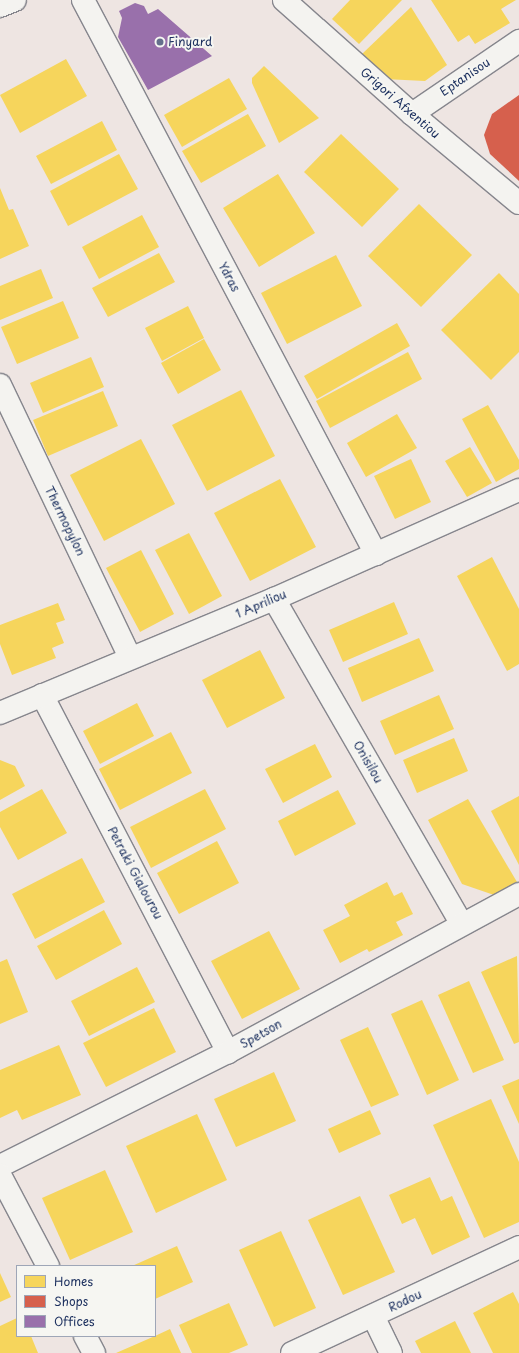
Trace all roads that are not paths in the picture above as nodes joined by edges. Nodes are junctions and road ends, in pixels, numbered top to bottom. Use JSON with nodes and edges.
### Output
{"nodes":[{"id":1,"x":15,"y":0,"type":"edge"},
{"id":2,"x":83,"y":0,"type":"edge"},
{"id":3,"x":284,"y":0,"type":"edge"},
{"id":4,"x":0,"y":6,"type":"edge"},
{"id":5,"x":519,"y":41,"type":"edge"},
{"id":6,"x":412,"y":114,"type":"junction"},
{"id":7,"x":519,"y":203,"type":"edge"},
{"id":8,"x":1,"y":387,"type":"edge"},
{"id":9,"x":519,"y":490,"type":"edge"},
{"id":10,"x":376,"y":554,"type":"junction"},
{"id":11,"x":274,"y":599,"type":"junction"},
{"id":12,"x":130,"y":657,"type":"junction"},
{"id":13,"x":42,"y":695,"type":"junction"},
{"id":14,"x":0,"y":713,"type":"edge"},
{"id":15,"x":519,"y":894,"type":"edge"},
{"id":16,"x":462,"y":924,"type":"junction"},
{"id":17,"x":228,"y":1052,"type":"junction"},
{"id":18,"x":0,"y":1166,"type":"edge"},
{"id":19,"x":0,"y":1175,"type":"edge"},
{"id":20,"x":519,"y":1248,"type":"edge"},
{"id":21,"x":47,"y":1265,"type":"edge"},
{"id":22,"x":374,"y":1316,"type":"junction"},
{"id":23,"x":86,"y":1337,"type":"edge"},
{"id":24,"x":94,"y":1353,"type":"edge"},
{"id":25,"x":292,"y":1353,"type":"edge"},
{"id":26,"x":391,"y":1353,"type":"edge"}],
"edges":[{"from":1,"to":4,"type":"street"},
{"from":2,"to":10,"type":"street","name":"Ydras"},
{"from":3,"to":6,"type":"street","name":"Grigori Afxentiou"},
{"from":5,"to":6,"type":"street","name":"Eptanisou"},
{"from":6,"to":7,"type":"street","name":"Grigori Afxentiou"},
{"from":8,"to":12,"type":"street","name":"Thermopylon"},
{"from":9,"to":10,"type":"street","name":"1 Apriliou"},
{"from":10,"to":11,"type":"street","name":"1 Apriliou"},
{"from":11,"to":12,"type":"street","name":"1 Apriliou"},
{"from":11,"to":16,"type":"street","name":"Onisilou"},
{"from":12,"to":13,"type":"street","name":"1 Apriliou"},
{"from":13,"to":14,"type":"street","name":"1 Apriliou"},
{"from":13,"to":17,"type":"street","name":"Petraki Gialourou"},
{"from":15,"to":16,"type":"street","name":"Spetson"},
{"from":16,"to":17,"type":"street","name":"Spetson"},
{"from":17,"to":18,"type":"street","name":"Spetson"},
{"from":19,"to":21,"type":"street"},
{"from":20,"to":22,"type":"street","name":"Rodou"},
{"from":22,"to":25,"type":"street","name":"Rodou"},
{"from":22,"to":26,"type":"street"},
{"from":23,"to":24,"type":"street"}]}
